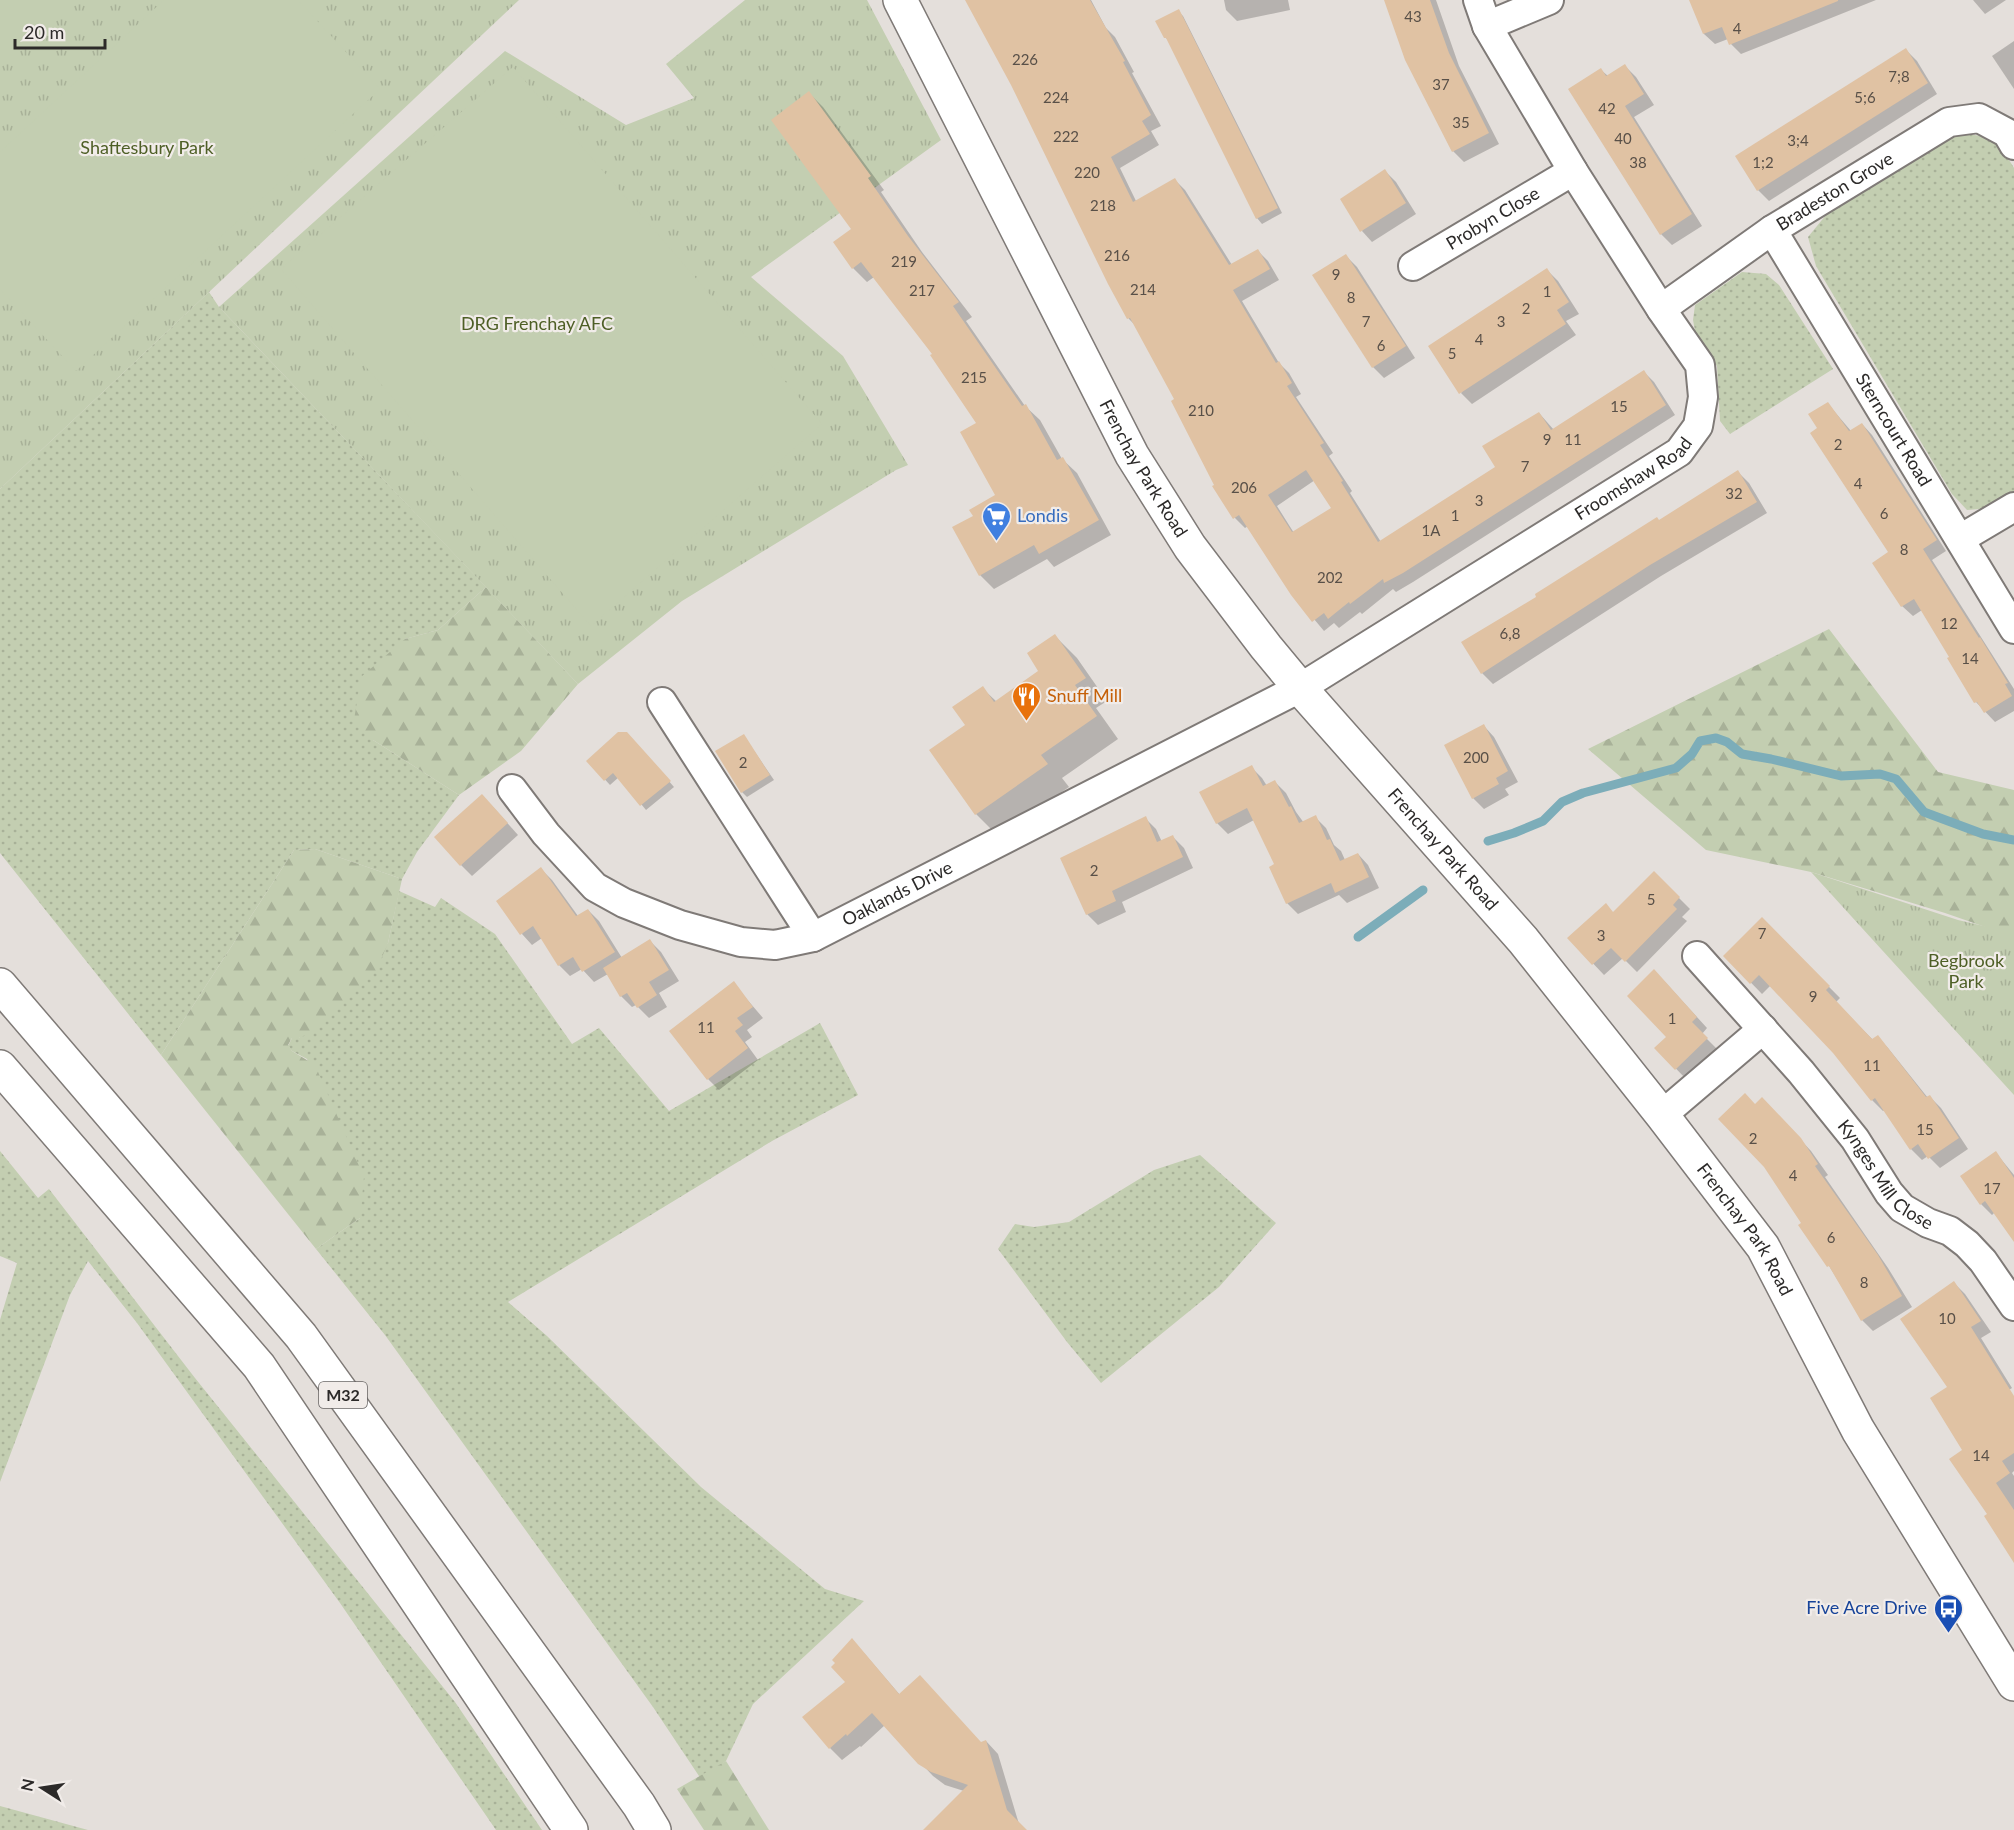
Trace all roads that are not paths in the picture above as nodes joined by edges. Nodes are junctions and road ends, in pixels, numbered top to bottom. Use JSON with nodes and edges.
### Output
{"nodes":[{"id":1,"x":900,"y":0,"type":"edge"},
{"id":2,"x":1549,"y":0,"type":"edge"},
{"id":3,"x":1482,"y":13,"type":"edge"},
{"id":4,"x":2014,"y":145,"type":"edge"},
{"id":5,"x":1573,"y":171,"type":"junction"},
{"id":6,"x":1773,"y":230,"type":"junction"},
{"id":7,"x":1413,"y":266,"type":"dead end"},
{"id":8,"x":1661,"y":309,"type":"junction"},
{"id":9,"x":2014,"y":507,"type":"edge"},
{"id":10,"x":1960,"y":539,"type":"junction"},
{"id":11,"x":2014,"y":629,"type":"edge"},
{"id":12,"x":1300,"y":688,"type":"junction"},
{"id":13,"x":662,"y":702,"type":"dead end"},
{"id":14,"x":512,"y":789,"type":"dead end"},
{"id":15,"x":813,"y":937,"type":"junction"},
{"id":16,"x":1697,"y":956,"type":"dead end"},
{"id":17,"x":0,"y":985,"type":"edge"},
{"id":18,"x":1763,"y":1029,"type":"junction"},
{"id":19,"x":0,"y":1068,"type":"edge"},
{"id":20,"x":1662,"y":1115,"type":"junction"},
{"id":21,"x":2014,"y":1306,"type":"edge"},
{"id":22,"x":2014,"y":1684,"type":"edge"},
{"id":23,"x":571,"y":1830,"type":"edge"},
{"id":24,"x":654,"y":1830,"type":"edge"}],
"edges":[{"from":1,"to":12,"type":"main road","name":"Frenchay Park Road"},
{"from":2,"to":3,"type":"street"},
{"from":3,"to":5,"type":"street","name":"Froomshaw Road"},
{"from":4,"to":6,"type":"street","name":"Bradeston Grove"},
{"from":5,"to":7,"type":"street","name":"Probyn Close"},
{"from":5,"to":8,"type":"street","name":"Froomshaw Road"},
{"from":6,"to":8,"type":"street","name":"Bradeston Grove"},
{"from":6,"to":10,"type":"street","name":"Sterncourt Road"},
{"from":8,"to":12,"type":"street","name":"Froomshaw Road"},
{"from":9,"to":10,"type":"street"},
{"from":10,"to":11,"type":"street","name":"Sterncourt Road"},
{"from":12,"to":15,"type":"street","name":"Oaklands Drive"},
{"from":12,"to":20,"type":"main road","name":"Frenchay Park Road"},
{"from":13,"to":15,"type":"street"},
{"from":14,"to":15,"type":"street","name":"Oaklands Drive"},
{"from":16,"to":18,"type":"street","name":"Kynges Mill Close"},
{"from":17,"to":24,"type":"main road","number":"M32"},
{"from":18,"to":20,"type":"street"},
{"from":18,"to":21,"type":"street","name":"Kynges Mill Close"},
{"from":19,"to":23,"type":"main road","number":"M32"},
{"from":20,"to":22,"type":"main road","name":"Frenchay Park Road"}]}
